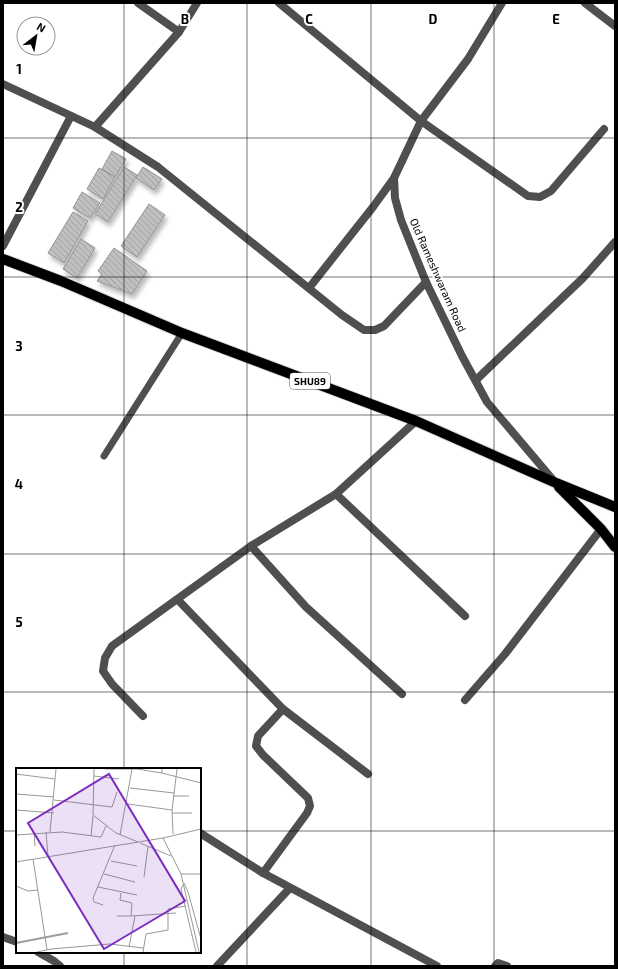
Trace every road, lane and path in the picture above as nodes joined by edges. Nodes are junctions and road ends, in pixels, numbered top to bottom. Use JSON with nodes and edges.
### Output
{"nodes":[{"id":1,"x":138,"y":3,"type":"edge"},
{"id":2,"x":197,"y":3,"type":"edge"},
{"id":3,"x":278,"y":3,"type":"edge"},
{"id":4,"x":502,"y":3,"type":"edge"},
{"id":5,"x":585,"y":3,"type":"edge"},
{"id":6,"x":615,"y":26,"type":"edge"},
{"id":7,"x":179,"y":32,"type":"junction"},
{"id":8,"x":3,"y":84,"type":"edge"},
{"id":9,"x":71,"y":116,"type":"junction"},
{"id":10,"x":421,"y":121,"type":"junction"},
{"id":11,"x":95,"y":127,"type":"junction"},
{"id":12,"x":604,"y":130,"type":"dead end"},
{"id":13,"x":394,"y":178,"type":"junction"},
{"id":14,"x":615,"y":242,"type":"edge"},
{"id":15,"x":3,"y":246,"type":"edge"},
{"id":16,"x":3,"y":259,"type":"edge"},
{"id":17,"x":426,"y":282,"type":"junction"},
{"id":18,"x":308,"y":288,"type":"junction"},
{"id":19,"x":182,"y":333,"type":"junction"},
{"id":20,"x":476,"y":380,"type":"junction"},
{"id":21,"x":416,"y":421,"type":"junction"},
{"id":22,"x":104,"y":456,"type":"dead end"},
{"id":23,"x":556,"y":484,"type":"junction"},
{"id":24,"x":336,"y":494,"type":"junction"},
{"id":25,"x":615,"y":507,"type":"edge"},
{"id":26,"x":601,"y":529,"type":"junction"},
{"id":27,"x":251,"y":546,"type":"junction"},
{"id":28,"x":615,"y":547,"type":"edge"},
{"id":29,"x":178,"y":600,"type":"junction"},
{"id":30,"x":465,"y":616,"type":"dead end"},
{"id":31,"x":402,"y":694,"type":"dead end"},
{"id":32,"x":465,"y":700,"type":"dead end"},
{"id":33,"x":283,"y":709,"type":"junction"},
{"id":34,"x":143,"y":716,"type":"dead end"},
{"id":35,"x":368,"y":774,"type":"dead end"},
{"id":36,"x":201,"y":834,"type":"edge"},
{"id":37,"x":263,"y":873,"type":"junction"},
{"id":38,"x":290,"y":888,"type":"junction"},
{"id":39,"x":3,"y":937,"type":"edge"},
{"id":40,"x":16,"y":942,"type":"edge"},
{"id":41,"x":40,"y":953,"type":"edge"},
{"id":42,"x":60,"y":966,"type":"edge"},
{"id":43,"x":217,"y":966,"type":"edge"},
{"id":44,"x":437,"y":966,"type":"edge"},
{"id":45,"x":495,"y":966,"type":"edge"},
{"id":46,"x":507,"y":966,"type":"edge"}],
"edges":[{"from":1,"to":7,"type":"street"},
{"from":2,"to":7,"type":"street"},
{"from":3,"to":10,"type":"street"},
{"from":4,"to":10,"type":"street","name":"Old Rameshwaram Road"},
{"from":5,"to":6,"type":"street"},
{"from":7,"to":11,"type":"street"},
{"from":8,"to":9,"type":"street"},
{"from":9,"to":11,"type":"street"},
{"from":9,"to":15,"type":"street"},
{"from":10,"to":12,"type":"street"},
{"from":10,"to":13,"type":"street","name":"Old Rameshwaram Road"},
{"from":11,"to":18,"type":"street"},
{"from":13,"to":17,"type":"street","name":"Old Rameshwaram Road"},
{"from":13,"to":18,"type":"street"},
{"from":14,"to":20,"type":"street"},
{"from":16,"to":19,"type":"main road","number":"SHU89"},
{"from":17,"to":18,"type":"street"},
{"from":17,"to":20,"type":"street","name":"Old Rameshwaram Road"},
{"from":19,"to":21,"type":"main road","number":"SHU89"},
{"from":19,"to":22,"type":"lane"},
{"from":20,"to":23,"type":"street","name":"Old Rameshwaram Road"},
{"from":21,"to":23,"type":"main road","number":"SHU89"},
{"from":21,"to":24,"type":"street"},
{"from":23,"to":25,"type":"main road","number":"SHU89"},
{"from":23,"to":26,"type":"main road"},
{"from":24,"to":27,"type":"street"},
{"from":24,"to":30,"type":"street"},
{"from":26,"to":28,"type":"main road"},
{"from":26,"to":32,"type":"street"},
{"from":27,"to":29,"type":"street"},
{"from":27,"to":31,"type":"street"},
{"from":29,"to":33,"type":"street"},
{"from":29,"to":34,"type":"street"},
{"from":33,"to":35,"type":"street"},
{"from":33,"to":37,"type":"street"},
{"from":36,"to":37,"type":"street"},
{"from":37,"to":38,"type":"street"},
{"from":38,"to":43,"type":"street"},
{"from":38,"to":44,"type":"street"},
{"from":39,"to":40,"type":"street"},
{"from":41,"to":42,"type":"street"},
{"from":45,"to":46,"type":"street"}]}
